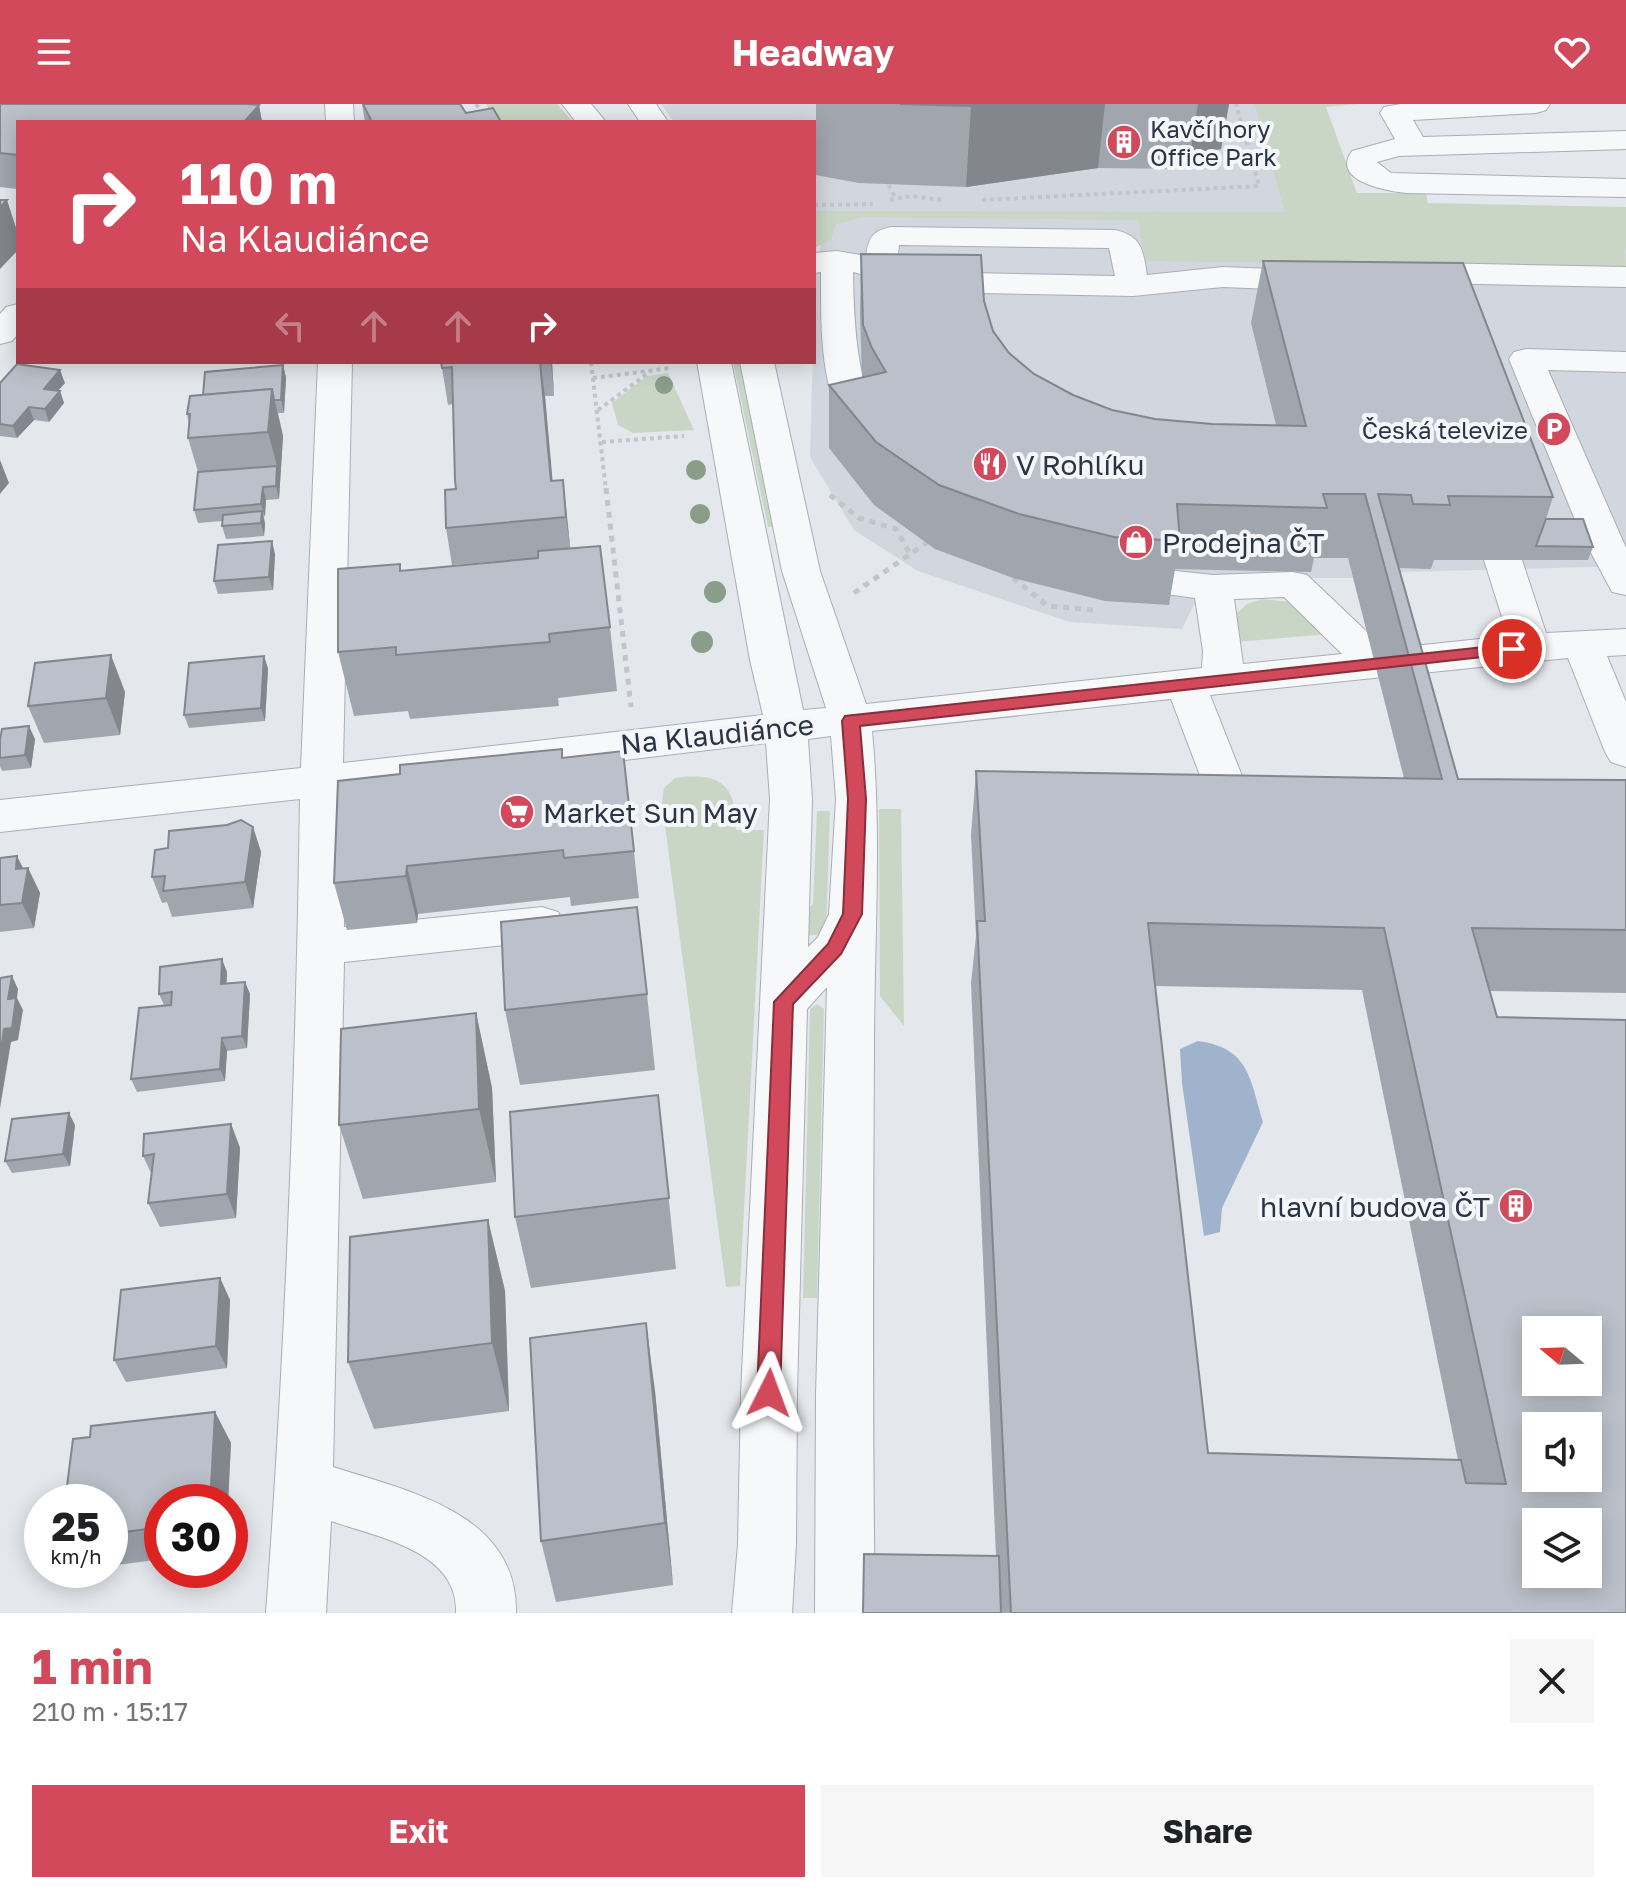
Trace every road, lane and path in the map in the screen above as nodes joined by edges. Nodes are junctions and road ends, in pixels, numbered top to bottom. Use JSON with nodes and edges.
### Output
{"nodes":[{"id":1,"x":576,"y":104,"type":"edge"},
{"id":2,"x":1236,"y":104,"type":"edge"},
{"id":3,"x":1536,"y":104,"type":"edge"},
{"id":4,"x":590,"y":120,"type":"edge"},
{"id":5,"x":1626,"y":140,"type":"edge"},
{"id":6,"x":1414,"y":146,"type":"junction"},
{"id":7,"x":883,"y":174,"type":"dead end"},
{"id":8,"x":1626,"y":188,"type":"edge"},
{"id":9,"x":896,"y":199,"type":"junction"},
{"id":10,"x":974,"y":200,"type":"dead end"},
{"id":11,"x":949,"y":201,"type":"dead end"},
{"id":12,"x":885,"y":202,"type":"dead end"},
{"id":13,"x":878,"y":203,"type":"dead end"},
{"id":14,"x":816,"y":205,"type":"edge"},
{"id":15,"x":825,"y":262,"type":"edge"},
{"id":16,"x":880,"y":270,"type":"junction"},
{"id":17,"x":1626,"y":277,"type":"edge"},
{"id":18,"x":1133,"y":286,"type":"junction"},
{"id":19,"x":16,"y":316,"type":"edge"},
{"id":20,"x":0,"y":334,"type":"edge"},
{"id":21,"x":1626,"y":362,"type":"edge"},
{"id":22,"x":335,"y":364,"type":"edge"},
{"id":23,"x":591,"y":364,"type":"edge"},
{"id":24,"x":714,"y":364,"type":"edge"},
{"id":25,"x":757,"y":364,"type":"edge"},
{"id":26,"x":671,"y":368,"type":"dead end"},
{"id":27,"x":651,"y":371,"type":"junction"},
{"id":28,"x":593,"y":378,"type":"junction"},
{"id":29,"x":598,"y":410,"type":"junction"},
{"id":30,"x":688,"y":436,"type":"dead end"},
{"id":31,"x":602,"y":442,"type":"junction"},
{"id":32,"x":885,"y":462,"type":"edge"},
{"id":33,"x":830,"y":495,"type":"dead end"},
{"id":34,"x":1613,"y":520,"type":"edge"},
{"id":35,"x":935,"y":537,"type":"edge"},
{"id":36,"x":910,"y":554,"type":"junction"},
{"id":37,"x":1503,"y":560,"type":"dead end"},
{"id":38,"x":1081,"y":569,"type":"edge"},
{"id":39,"x":1013,"y":578,"type":"dead end"},
{"id":40,"x":1626,"y":583,"type":"edge"},
{"id":41,"x":1213,"y":587,"type":"junction"},
{"id":42,"x":850,"y":596,"type":"dead end"},
{"id":43,"x":1098,"y":611,"type":"dead end"},
{"id":44,"x":1626,"y":642,"type":"edge"},
{"id":45,"x":1582,"y":644,"type":"junction"},
{"id":46,"x":1531,"y":647,"type":"junction"},
{"id":47,"x":1377,"y":664,"type":"junction"},
{"id":48,"x":1204,"y":683,"type":"junction"},
{"id":49,"x":631,"y":711,"type":"dead end"},
{"id":50,"x":851,"y":721,"type":"junction"},
{"id":51,"x":786,"y":726,"type":"junction"},
{"id":52,"x":1626,"y":752,"type":"edge"},
{"id":53,"x":322,"y":781,"type":"junction"},
{"id":54,"x":1225,"y":786,"type":"edge"},
{"id":55,"x":0,"y":816,"type":"edge"},
{"id":56,"x":852,"y":914,"type":"junction"},
{"id":57,"x":542,"y":924,"type":"edge"},
{"id":58,"x":321,"y":947,"type":"junction"},
{"id":59,"x":784,"y":1002,"type":"junction"},
{"id":60,"x":304,"y":1485,"type":"junction"},
{"id":61,"x":296,"y":1613,"type":"edge"},
{"id":62,"x":486,"y":1613,"type":"edge"},
{"id":63,"x":762,"y":1613,"type":"edge"},
{"id":64,"x":845,"y":1613,"type":"edge"}],
"edges":[{"from":1,"to":4,"type":"street"},
{"from":2,"to":10,"type":"path"},
{"from":3,"to":6,"type":"street"},
{"from":5,"to":6,"type":"street"},
{"from":6,"to":8,"type":"street"},
{"from":7,"to":9,"type":"path"},
{"from":9,"to":11,"type":"path"},
{"from":9,"to":12,"type":"path"},
{"from":13,"to":14,"type":"path"},
{"from":15,"to":16,"type":"street"},
{"from":15,"to":32,"type":"street"},
{"from":16,"to":18,"type":"street"},
{"from":16,"to":18,"type":"street"},
{"from":17,"to":18,"type":"street"},
{"from":19,"to":20,"type":"street"},
{"from":21,"to":34,"type":"street"},
{"from":22,"to":53,"type":"street"},
{"from":23,"to":28,"type":"path"},
{"from":24,"to":51,"type":"street"},
{"from":25,"to":50,"type":"street"},
{"from":26,"to":27,"type":"path"},
{"from":27,"to":28,"type":"path"},
{"from":27,"to":29,"type":"path"},
{"from":28,"to":29,"type":"path"},
{"from":29,"to":31,"type":"path"},
{"from":30,"to":31,"type":"path"},
{"from":31,"to":49,"type":"path"},
{"from":33,"to":36,"type":"path"},
{"from":34,"to":40,"type":"street"},
{"from":35,"to":36,"type":"path"},
{"from":36,"to":42,"type":"path"},
{"from":37,"to":46,"type":"street"},
{"from":38,"to":41,"type":"street"},
{"from":39,"to":43,"type":"path"},
{"from":41,"to":47,"type":"street"},
{"from":41,"to":48,"type":"street"},
{"from":44,"to":45,"type":"street","name":"Na Klaudiánce"},
{"from":45,"to":46,"type":"street","name":"Na Klaudiánce"},
{"from":45,"to":52,"type":"street"},
{"from":46,"to":47,"type":"street","name":"Na Klaudiánce"},
{"from":47,"to":48,"type":"street","name":"Na Klaudiánce"},
{"from":48,"to":50,"type":"street","name":"Na Klaudiánce"},
{"from":48,"to":54,"type":"street"},
{"from":50,"to":51,"type":"street","name":"Na Klaudiánce"},
{"from":50,"to":56,"type":"street"},
{"from":51,"to":53,"type":"street","name":"Na Klaudiánce"},
{"from":51,"to":59,"type":"street"},
{"from":53,"to":55,"type":"street","name":"Na Klaudiánce"},
{"from":53,"to":58,"type":"street"},
{"from":56,"to":59,"type":"street"},
{"from":56,"to":64,"type":"street"},
{"from":57,"to":58,"type":"street"},
{"from":58,"to":60,"type":"street"},
{"from":59,"to":63,"type":"street"},
{"from":60,"to":61,"type":"street"},
{"from":60,"to":62,"type":"street"}]}
